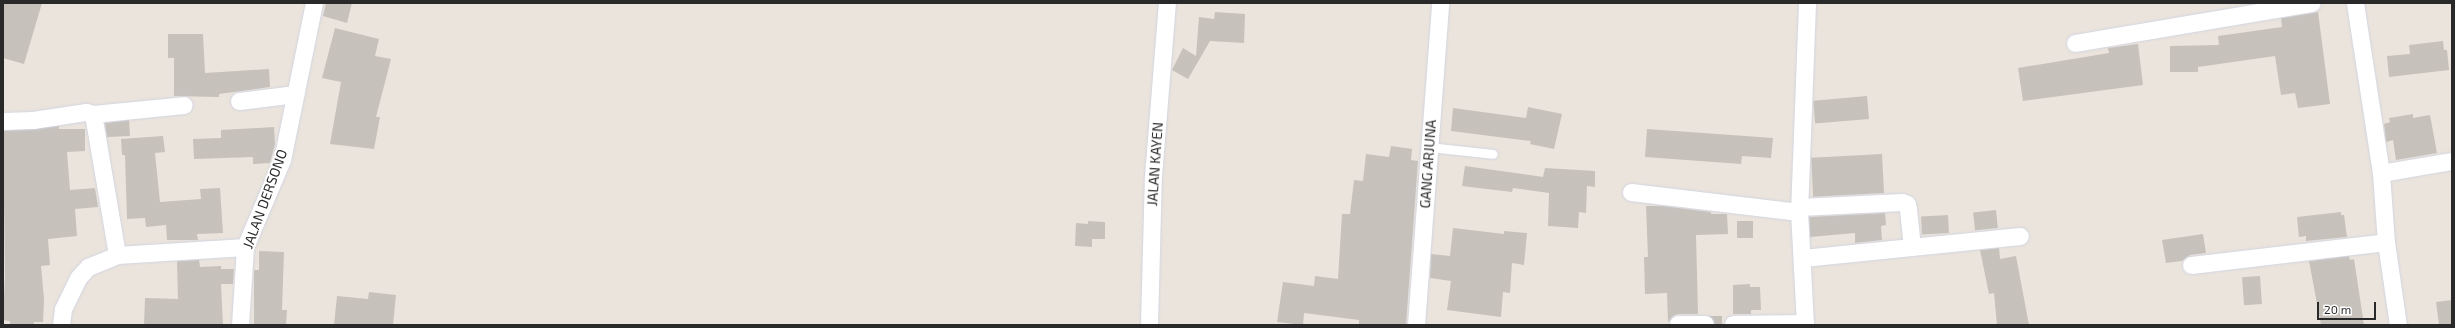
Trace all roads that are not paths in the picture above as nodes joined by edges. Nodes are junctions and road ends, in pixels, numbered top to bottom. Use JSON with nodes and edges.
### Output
{"nodes":[{"id":1,"x":314,"y":3,"type":"edge"},
{"id":2,"x":1168,"y":3,"type":"edge"},
{"id":3,"x":1440,"y":3,"type":"edge"},
{"id":4,"x":1807,"y":3,"type":"edge"},
{"id":5,"x":2312,"y":3,"type":"edge"},
{"id":6,"x":2355,"y":3,"type":"edge"},
{"id":7,"x":2075,"y":43,"type":"dead end"},
{"id":8,"x":296,"y":94,"type":"junction"},
{"id":9,"x":239,"y":101,"type":"dead end"},
{"id":10,"x":184,"y":105,"type":"dead end"},
{"id":11,"x":93,"y":114,"type":"junction"},
{"id":12,"x":3,"y":120,"type":"edge"},
{"id":13,"x":1429,"y":147,"type":"junction"},
{"id":14,"x":1493,"y":154,"type":"dead end"},
{"id":15,"x":2452,"y":161,"type":"edge"},
{"id":16,"x":2380,"y":173,"type":"junction"},
{"id":17,"x":1631,"y":192,"type":"dead end"},
{"id":18,"x":1799,"y":210,"type":"junction"},
{"id":19,"x":2020,"y":236,"type":"dead end"},
{"id":20,"x":2386,"y":242,"type":"junction"},
{"id":21,"x":245,"y":247,"type":"junction"},
{"id":22,"x":1912,"y":247,"type":"junction"},
{"id":23,"x":117,"y":255,"type":"junction"},
{"id":24,"x":1803,"y":258,"type":"junction"},
{"id":25,"x":2191,"y":265,"type":"dead end"},
{"id":26,"x":1678,"y":324,"type":"edge"},
{"id":27,"x":1704,"y":324,"type":"edge"},
{"id":28,"x":1733,"y":324,"type":"dead end"},
{"id":29,"x":1805,"y":324,"type":"edge"},
{"id":30,"x":61,"y":325,"type":"edge"},
{"id":31,"x":240,"y":325,"type":"edge"},
{"id":32,"x":1149,"y":325,"type":"edge"},
{"id":33,"x":1416,"y":325,"type":"edge"},
{"id":34,"x":2398,"y":325,"type":"edge"}],
"edges":[{"from":1,"to":8,"type":"street","name":"JALAN DERSONO"},
{"from":2,"to":32,"type":"street","name":"JALAN KAYEN"},
{"from":3,"to":13,"type":"street","name":"GANG ARJUNA"},
{"from":4,"to":18,"type":"street"},
{"from":5,"to":7,"type":"street"},
{"from":6,"to":16,"type":"street"},
{"from":8,"to":9,"type":"street"},
{"from":8,"to":21,"type":"street","name":"JALAN DERSONO"},
{"from":10,"to":11,"type":"street"},
{"from":11,"to":12,"type":"street"},
{"from":11,"to":23,"type":"street"},
{"from":13,"to":14,"type":"lane"},
{"from":13,"to":33,"type":"street","name":"GANG ARJUNA"},
{"from":15,"to":16,"type":"street"},
{"from":16,"to":20,"type":"street"},
{"from":17,"to":18,"type":"street"},
{"from":18,"to":22,"type":"street"},
{"from":18,"to":24,"type":"street"},
{"from":19,"to":22,"type":"street"},
{"from":20,"to":25,"type":"street"},
{"from":20,"to":34,"type":"street"},
{"from":21,"to":23,"type":"street"},
{"from":21,"to":31,"type":"street","name":"JALAN DERSONO"},
{"from":22,"to":24,"type":"street"},
{"from":23,"to":30,"type":"street"},
{"from":24,"to":29,"type":"street"},
{"from":26,"to":27,"type":"street"},
{"from":28,"to":29,"type":"street"}]}
